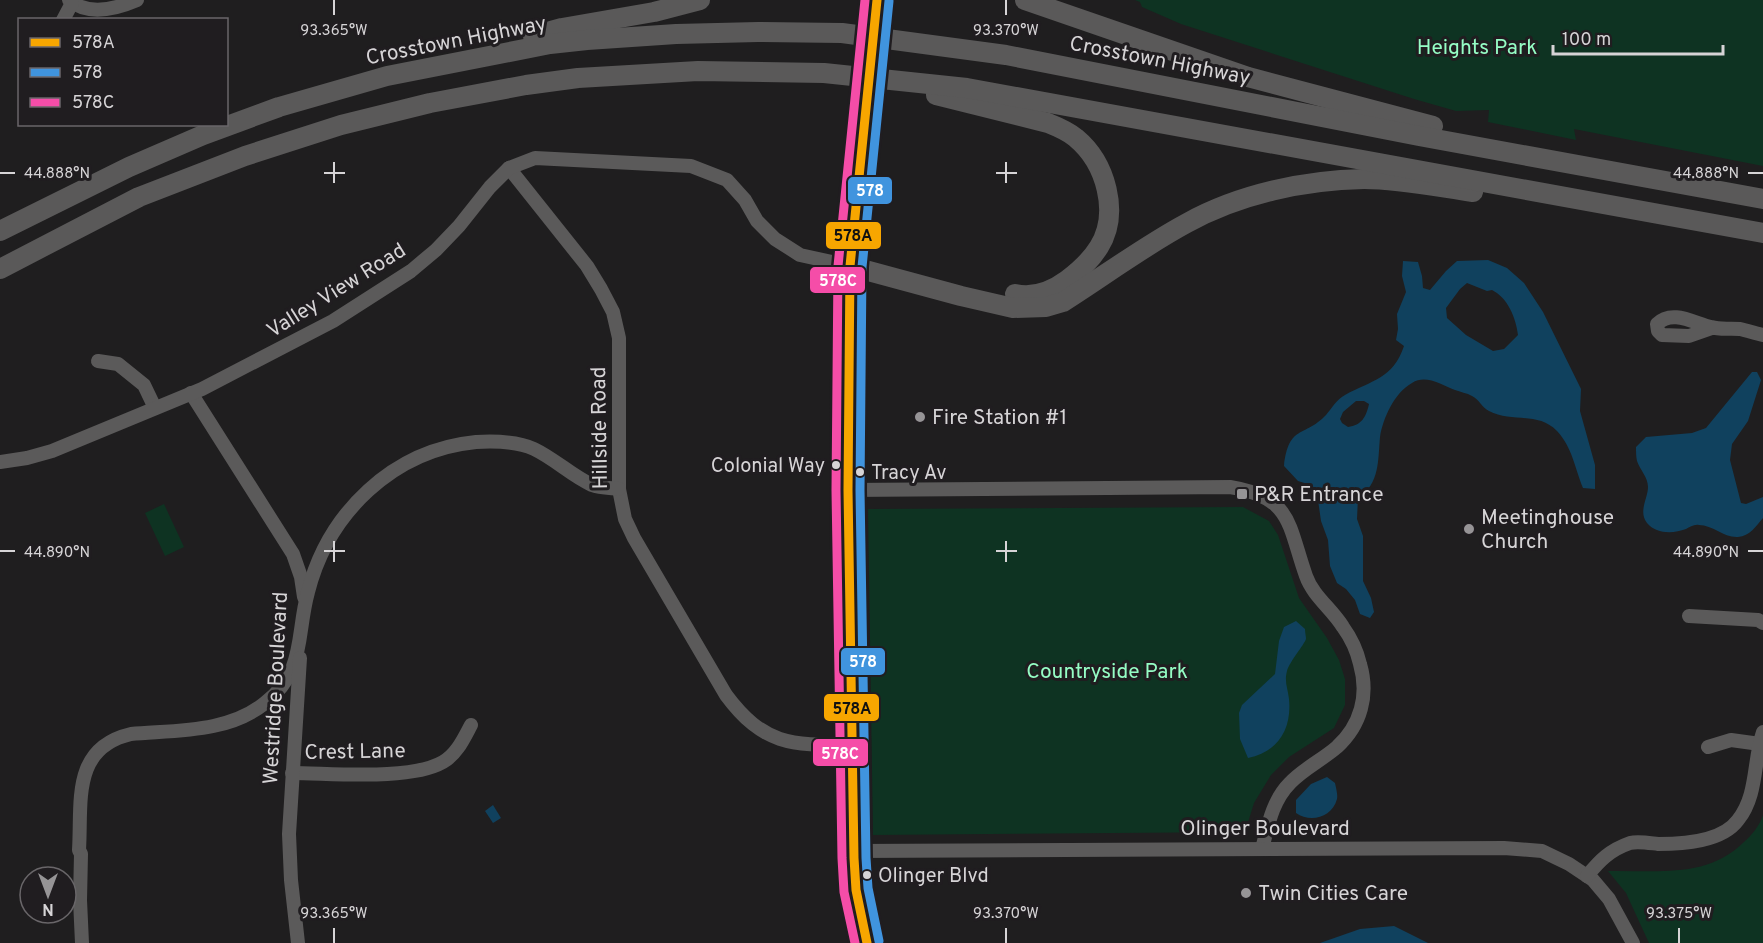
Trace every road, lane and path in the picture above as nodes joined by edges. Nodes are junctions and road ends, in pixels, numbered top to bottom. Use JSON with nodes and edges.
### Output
{"nodes":[{"id":1,"x":137,"y":0,"type":"edge"},
{"id":2,"x":700,"y":0,"type":"edge"},
{"id":3,"x":877,"y":0,"type":"edge"},
{"id":4,"x":1025,"y":0,"type":"edge"},
{"id":5,"x":70,"y":2,"type":"edge"},
{"id":6,"x":64,"y":18,"type":"edge"},
{"id":7,"x":755,"y":70,"type":"junction"},
{"id":8,"x":387,"y":76,"type":"junction"},
{"id":9,"x":227,"y":126,"type":"edge"},
{"id":10,"x":228,"y":126,"type":"edge"},
{"id":11,"x":1554,"y":160,"type":"junction"},
{"id":12,"x":509,"y":168,"type":"junction"},
{"id":13,"x":1763,"y":199,"type":"edge"},
{"id":14,"x":1640,"y":210,"type":"junction"},
{"id":15,"x":0,"y":231,"type":"edge"},
{"id":16,"x":1763,"y":233,"type":"edge"},
{"id":17,"x":850,"y":266,"type":"junction"},
{"id":18,"x":0,"y":269,"type":"edge"},
{"id":19,"x":1712,"y":328,"type":"dead end"},
{"id":20,"x":1763,"y":335,"type":"edge"},
{"id":21,"x":98,"y":361,"type":"dead end"},
{"id":22,"x":191,"y":393,"type":"junction"},
{"id":23,"x":155,"y":408,"type":"junction"},
{"id":24,"x":0,"y":462,"type":"edge"},
{"id":25,"x":619,"y":489,"type":"junction"},
{"id":26,"x":848,"y":490,"type":"junction"},
{"id":27,"x":1689,"y":616,"type":"dead end"},
{"id":28,"x":1763,"y":623,"type":"edge"},
{"id":29,"x":302,"y":625,"type":"junction"},
{"id":30,"x":471,"y":725,"type":"dead end"},
{"id":31,"x":1761,"y":738,"type":"edge"},
{"id":32,"x":852,"y":745,"type":"junction"},
{"id":33,"x":1708,"y":747,"type":"dead end"},
{"id":34,"x":292,"y":773,"type":"junction"},
{"id":35,"x":1262,"y":849,"type":"junction"},
{"id":36,"x":854,"y":851,"type":"junction"},
{"id":37,"x":1587,"y":876,"type":"junction"},
{"id":38,"x":82,"y":943,"type":"edge"},
{"id":39,"x":298,"y":943,"type":"edge"},
{"id":40,"x":867,"y":943,"type":"edge"},
{"id":41,"x":1633,"y":943,"type":"edge"}],
"edges":[{"from":1,"to":5,"type":"street"},
{"from":2,"to":8,"type":"highway"},
{"from":3,"to":17,"type":"street"},
{"from":4,"to":11,"type":"highway"},
{"from":5,"to":6,"type":"street"},
{"from":7,"to":14,"type":"highway"},
{"from":7,"to":17,"type":"highway"},
{"from":7,"to":18,"type":"highway"},
{"from":8,"to":10,"type":"highway","name":"Crosstown Highway"},
{"from":8,"to":11,"type":"highway","name":"Crosstown Highway"},
{"from":9,"to":15,"type":"highway","name":"Crosstown Highway"},
{"from":11,"to":13,"type":"highway","name":"Crosstown Highway"},
{"from":12,"to":17,"type":"street","name":"Valley View Road"},
{"from":12,"to":22,"type":"street","name":"Valley View Road"},
{"from":12,"to":25,"type":"street","name":"Hillside Road"},
{"from":14,"to":16,"type":"highway"},
{"from":14,"to":17,"type":"highway"},
{"from":17,"to":26,"type":"street"},
{"from":19,"to":20,"type":"street"},
{"from":21,"to":23,"type":"street"},
{"from":22,"to":23,"type":"street","name":"Valley View Road"},
{"from":22,"to":29,"type":"street","name":"Westridge Boulevard"},
{"from":23,"to":24,"type":"street","name":"Valley View Road"},
{"from":25,"to":29,"type":"street"},
{"from":25,"to":32,"type":"street","name":"Hillside Road"},
{"from":26,"to":32,"type":"street"},
{"from":26,"to":35,"type":"street"},
{"from":27,"to":28,"type":"street"},
{"from":29,"to":34,"type":"street","name":"Westridge Boulevard"},
{"from":29,"to":38,"type":"street"},
{"from":30,"to":34,"type":"street","name":"Crest Lane"},
{"from":31,"to":33,"type":"street"},
{"from":31,"to":37,"type":"street"},
{"from":32,"to":36,"type":"street"},
{"from":34,"to":39,"type":"street","name":"Westridge Boulevard"},
{"from":35,"to":36,"type":"street","name":"Olinger Boulevard"},
{"from":35,"to":37,"type":"street","name":"Olinger Boulevard"},
{"from":36,"to":40,"type":"street"},
{"from":37,"to":41,"type":"street","name":"Olinger Boulevard"}]}
